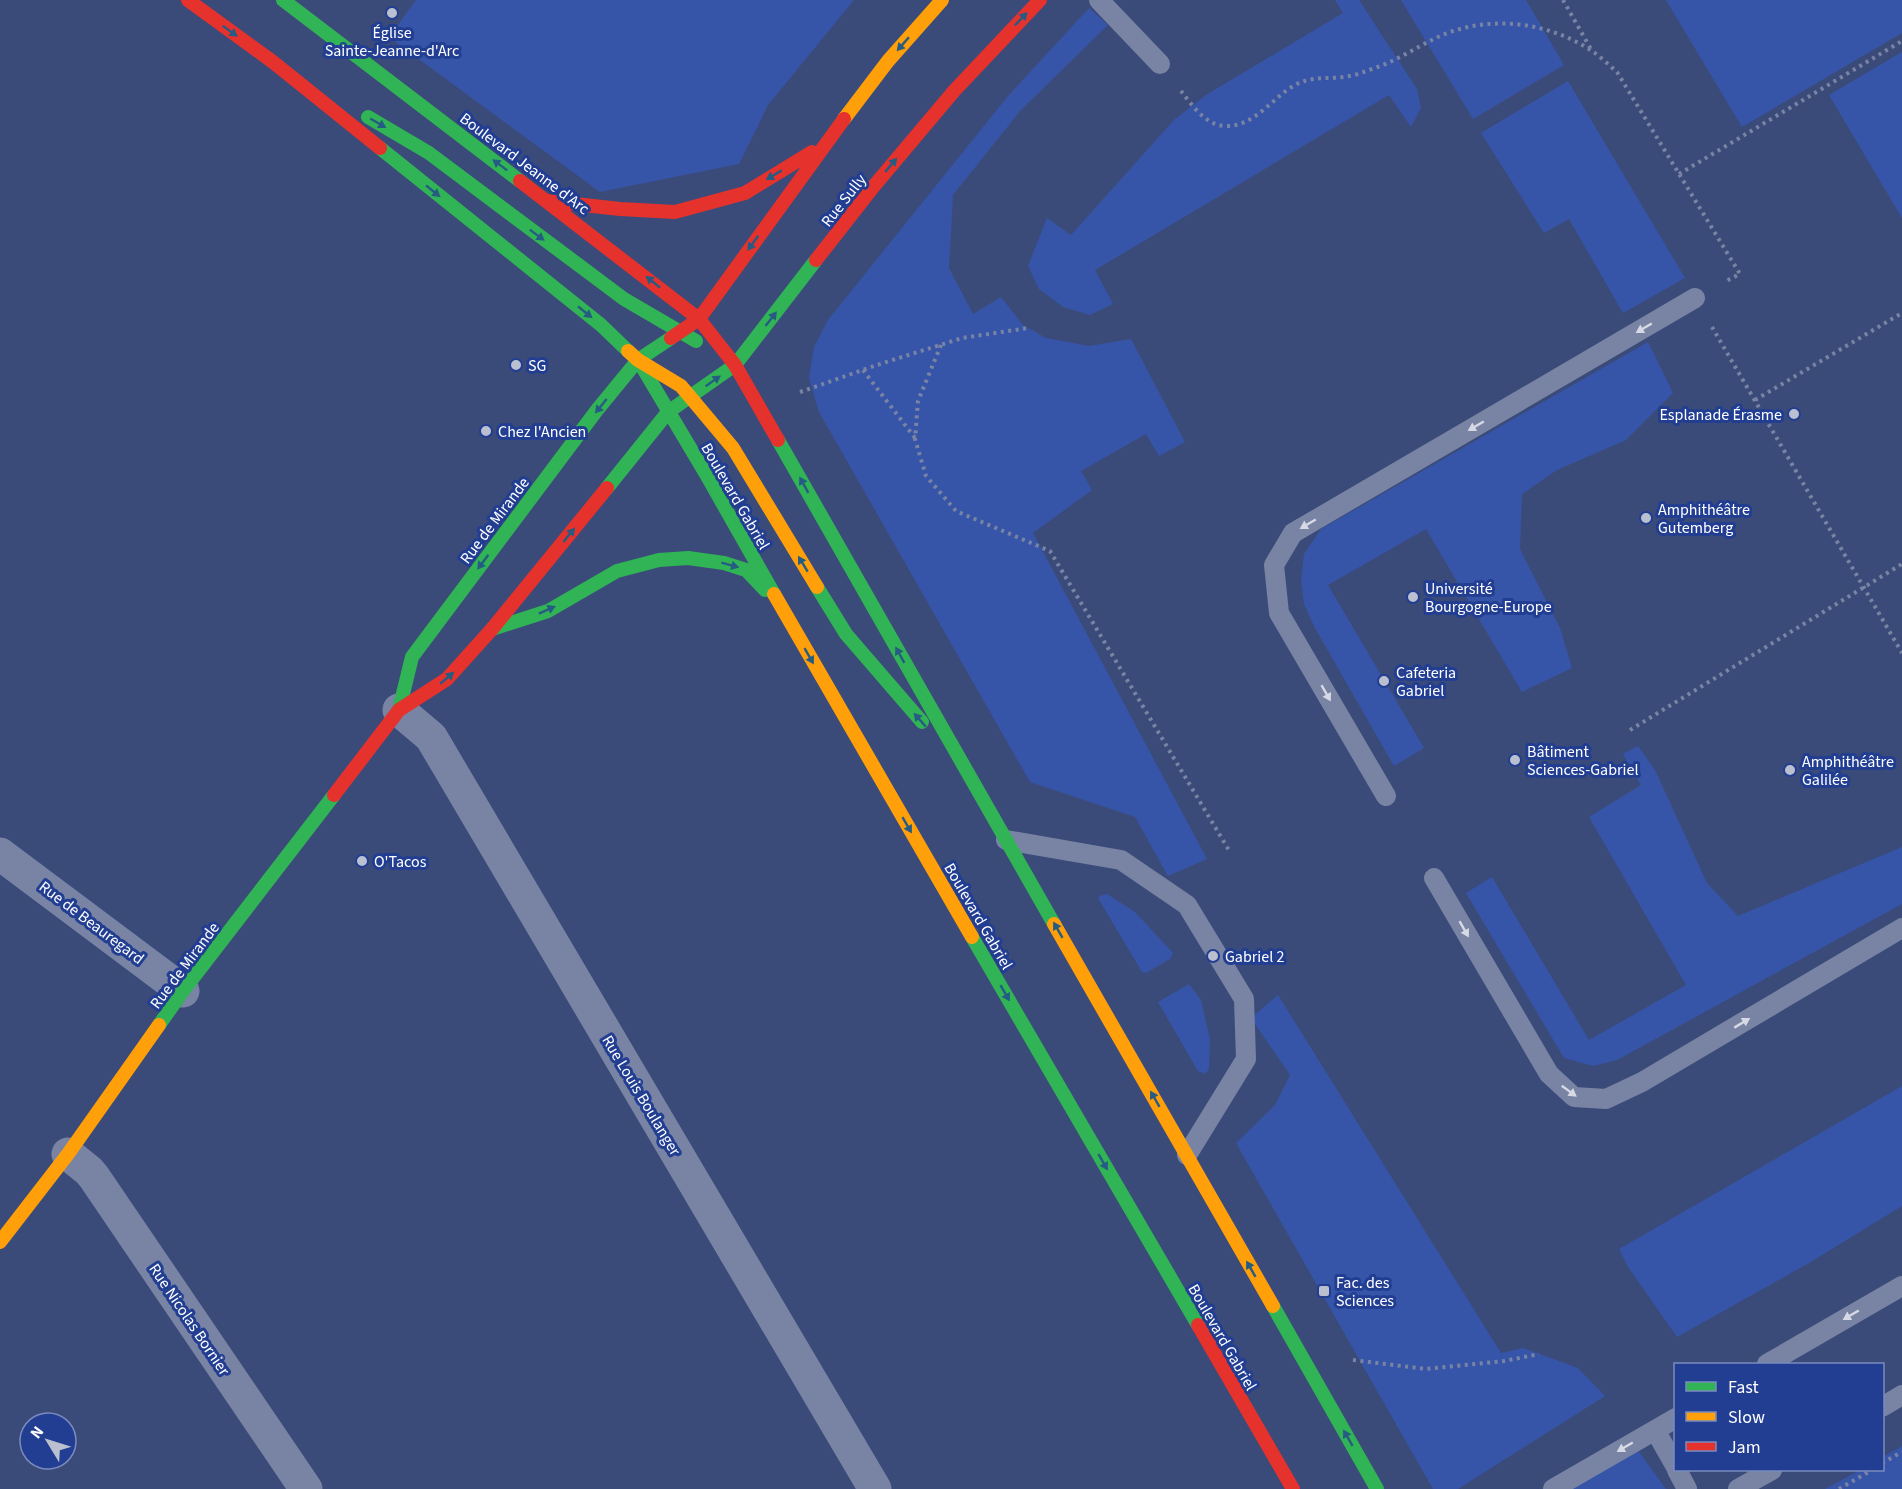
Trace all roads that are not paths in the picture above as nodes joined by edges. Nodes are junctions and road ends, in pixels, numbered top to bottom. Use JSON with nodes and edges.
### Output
{"nodes":[{"id":1,"x":188,"y":0,"type":"edge"},
{"id":2,"x":283,"y":0,"type":"edge"},
{"id":3,"x":942,"y":0,"type":"edge"},
{"id":4,"x":1040,"y":0,"type":"edge"},
{"id":5,"x":1099,"y":0,"type":"edge"},
{"id":6,"x":273,"y":62,"type":"junction"},
{"id":7,"x":1160,"y":64,"type":"road end"},
{"id":8,"x":824,"y":145,"type":"junction"},
{"id":9,"x":546,"y":201,"type":"junction"},
{"id":10,"x":1695,"y":298,"type":"road end"},
{"id":11,"x":699,"y":319,"type":"junction"},
{"id":12,"x":680,"y":331,"type":"junction"},
{"id":13,"x":638,"y":360,"type":"junction"},
{"id":14,"x":735,"y":365,"type":"junction"},
{"id":15,"x":690,"y":397,"type":"junction"},
{"id":16,"x":668,"y":412,"type":"junction"},
{"id":17,"x":780,"y":605,"type":"junction"},
{"id":18,"x":492,"y":630,"type":"junction"},
{"id":19,"x":399,"y":710,"type":"junction"},
{"id":20,"x":972,"y":780,"type":"junction"},
{"id":21,"x":1386,"y":796,"type":"dead end"},
{"id":22,"x":1006,"y":840,"type":"junction"},
{"id":23,"x":0,"y":854,"type":"edge"},
{"id":24,"x":1434,"y":878,"type":"dead end"},
{"id":25,"x":1902,"y":928,"type":"edge"},
{"id":26,"x":183,"y":991,"type":"junction"},
{"id":27,"x":68,"y":1154,"type":"junction"},
{"id":28,"x":1187,"y":1155,"type":"junction"},
{"id":29,"x":0,"y":1242,"type":"edge"},
{"id":30,"x":1902,"y":1286,"type":"edge"},
{"id":31,"x":1770,"y":1363,"type":"edge"},
{"id":32,"x":1902,"y":1395,"type":"edge"},
{"id":33,"x":1884,"y":1406,"type":"edge"},
{"id":34,"x":1674,"y":1419,"type":"edge"},
{"id":35,"x":1655,"y":1430,"type":"junction"},
{"id":36,"x":1674,"y":1464,"type":"edge"},
{"id":37,"x":1678,"y":1471,"type":"edge"},
{"id":38,"x":1770,"y":1471,"type":"edge"},
{"id":39,"x":306,"y":1489,"type":"edge"},
{"id":40,"x":875,"y":1489,"type":"edge"},
{"id":41,"x":1293,"y":1489,"type":"edge"},
{"id":42,"x":1377,"y":1489,"type":"edge"},
{"id":43,"x":1553,"y":1489,"type":"edge"},
{"id":44,"x":1688,"y":1489,"type":"edge"},
{"id":45,"x":1738,"y":1489,"type":"edge"}],
"edges":[{"from":1,"to":6,"type":"main road","one_way":true},
{"from":9,"to":2,"type":"main road","name":"Boulevard Jeanne d'Arc","one_way":true},
{"from":3,"to":8,"type":"main road","one_way":true},
{"from":14,"to":4,"type":"main road","name":"Rue Sully","one_way":true},
{"from":5,"to":7,"type":"lane"},
{"from":6,"to":12,"type":"main road","one_way":true},
{"from":6,"to":13,"type":"main road","one_way":true},
{"from":8,"to":9,"type":"main road","one_way":true},
{"from":8,"to":11,"type":"main road","one_way":true},
{"from":11,"to":9,"type":"main road","name":"Boulevard Jeanne d'Arc","one_way":true},
{"from":10,"to":21,"type":"lane","one_way":true},
{"from":11,"to":12,"type":"main road"},
{"from":11,"to":14,"type":"main road","name":"Boulevard Jeanne d'Arc"},
{"from":12,"to":13,"type":"main road"},
{"from":12,"to":14,"type":"main road"},
{"from":13,"to":15,"type":"main road"},
{"from":13,"to":16,"type":"main road","name":"Boulevard Gabriel"},
{"from":13,"to":19,"type":"main road","name":"Rue de Mirande","one_way":true},
{"from":15,"to":14,"type":"main road","name":"Rue Sully","one_way":true},
{"from":20,"to":14,"type":"main road","one_way":true},
{"from":15,"to":16,"type":"main road","name":"Rue Sully"},
{"from":20,"to":15,"type":"main road","one_way":true},
{"from":16,"to":17,"type":"main road","name":"Boulevard Gabriel"},
{"from":18,"to":16,"type":"main road","name":"Rue de Mirande","one_way":true},
{"from":18,"to":17,"type":"main road","one_way":true},
{"from":17,"to":41,"type":"main road","name":"Boulevard Gabriel","one_way":true},
{"from":19,"to":18,"type":"main road","name":"Rue de Mirande","one_way":true},
{"from":19,"to":26,"type":"main road","name":"Rue de Mirande"},
{"from":19,"to":40,"type":"street","name":"Rue Louis Boulanger"},
{"from":20,"to":22,"type":"main road"},
{"from":28,"to":22,"type":"main road","one_way":true},
{"from":22,"to":28,"type":"lane"},
{"from":23,"to":26,"type":"street","name":"Rue de Beauregard"},
{"from":24,"to":25,"type":"lane","one_way":true},
{"from":26,"to":27,"type":"main road","name":"Rue de Mirande"},
{"from":27,"to":29,"type":"main road","name":"Rue de Mirande"},
{"from":27,"to":39,"type":"street","name":"Rue Nicolas Bornier"},
{"from":42,"to":28,"type":"main road","one_way":true},
{"from":30,"to":31,"type":"lane","one_way":true},
{"from":32,"to":33,"type":"lane"},
{"from":34,"to":35,"type":"lane"},
{"from":35,"to":36,"type":"lane"},
{"from":35,"to":43,"type":"lane","one_way":true},
{"from":37,"to":44,"type":"lane"},
{"from":38,"to":45,"type":"lane"}]}
